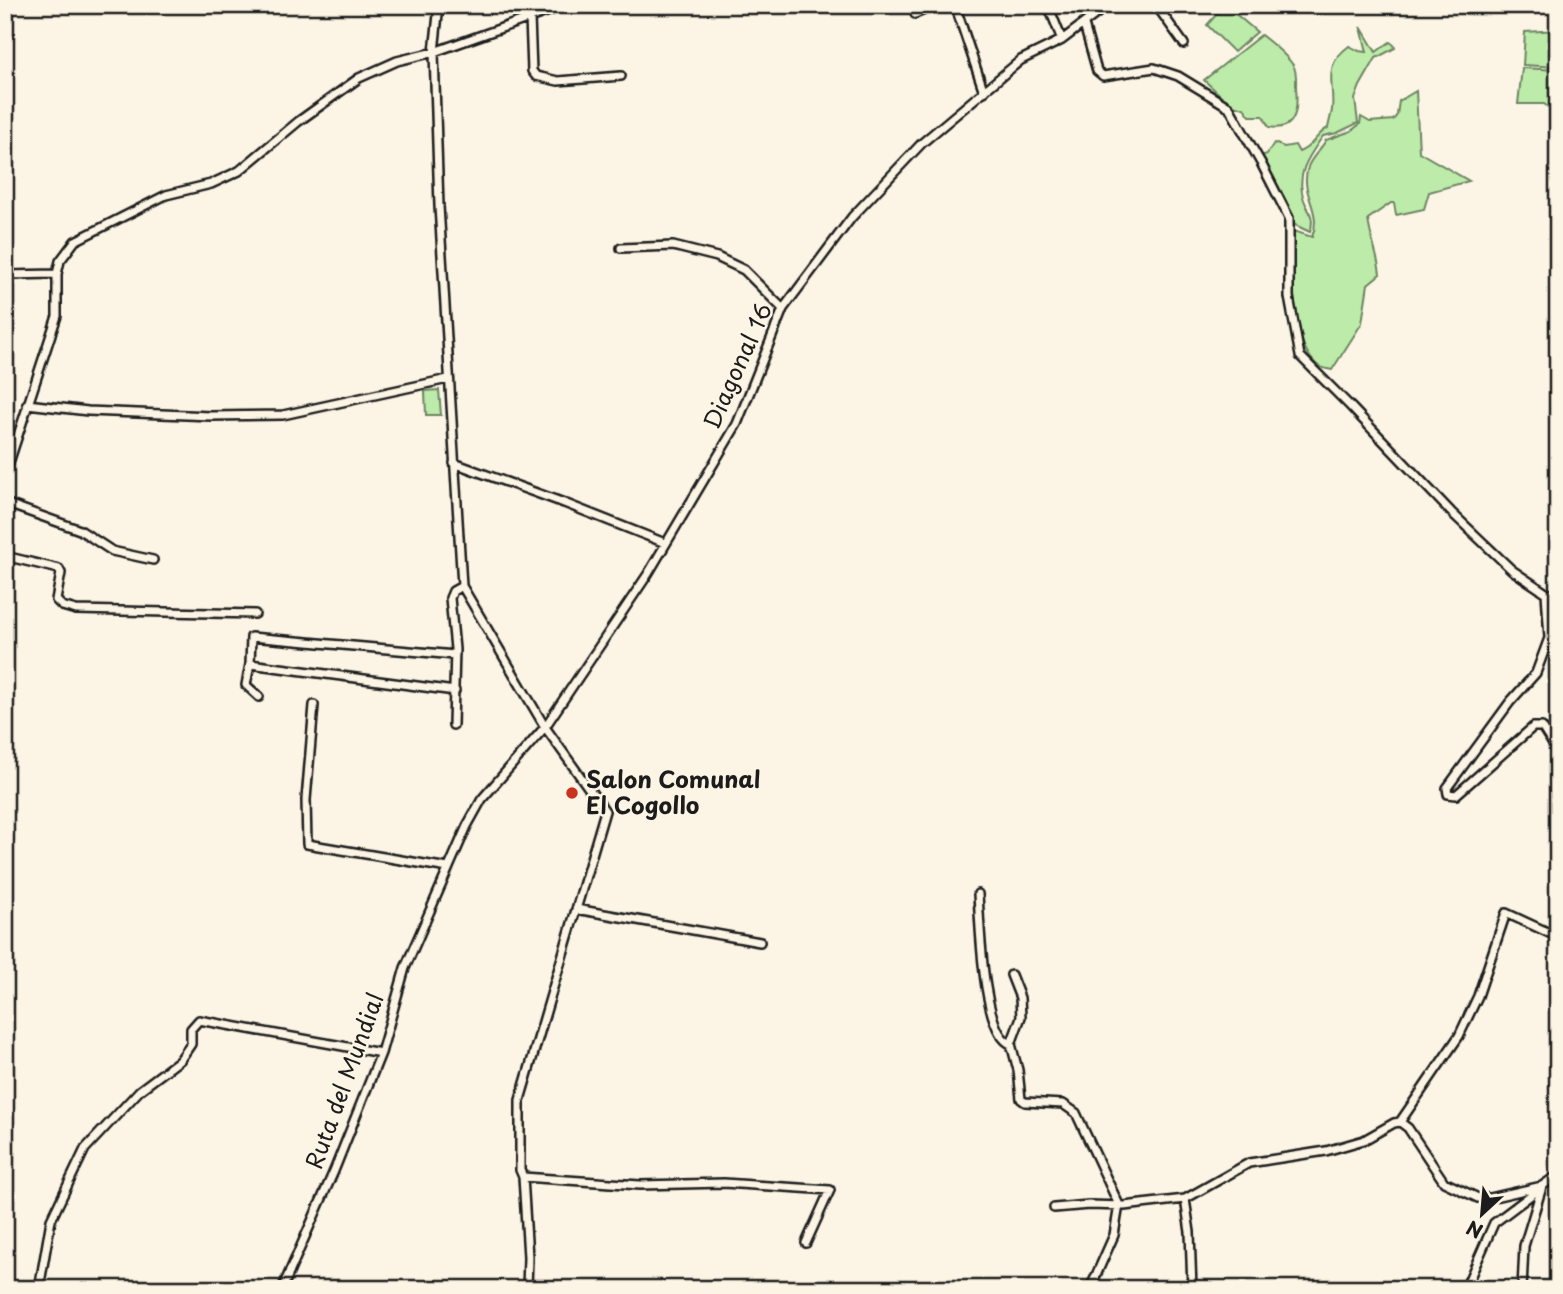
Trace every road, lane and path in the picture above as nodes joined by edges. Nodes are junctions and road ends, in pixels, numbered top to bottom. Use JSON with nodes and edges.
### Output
{"nodes":[{"id":1,"x":439,"y":5,"type":"edge"},
{"id":2,"x":566,"y":5,"type":"edge"},
{"id":3,"x":936,"y":5,"type":"edge"},
{"id":4,"x":955,"y":5,"type":"edge"},
{"id":5,"x":1048,"y":5,"type":"edge"},
{"id":6,"x":1108,"y":5,"type":"edge"},
{"id":7,"x":1156,"y":5,"type":"edge"},
{"id":8,"x":915,"y":13,"type":"dead end"},
{"id":9,"x":530,"y":18,"type":"junction"},
{"id":10,"x":1084,"y":25,"type":"junction"},
{"id":11,"x":1062,"y":40,"type":"junction"},
{"id":12,"x":1184,"y":44,"type":"dead end"},
{"id":13,"x":434,"y":52,"type":"junction"},
{"id":14,"x":621,"y":76,"type":"dead end"},
{"id":15,"x":984,"y":92,"type":"junction"},
{"id":16,"x":621,"y":248,"type":"dead end"},
{"id":17,"x":57,"y":274,"type":"junction"},
{"id":18,"x":5,"y":275,"type":"edge"},
{"id":19,"x":783,"y":309,"type":"junction"},
{"id":20,"x":448,"y":379,"type":"junction"},
{"id":21,"x":27,"y":404,"type":"junction"},
{"id":22,"x":454,"y":463,"type":"junction"},
{"id":23,"x":5,"y":475,"type":"edge"},
{"id":24,"x":5,"y":503,"type":"edge"},
{"id":25,"x":665,"y":543,"type":"junction"},
{"id":26,"x":5,"y":556,"type":"edge"},
{"id":27,"x":153,"y":560,"type":"dead end"},
{"id":28,"x":462,"y":586,"type":"junction"},
{"id":29,"x":1546,"y":593,"type":"junction"},
{"id":30,"x":1558,"y":596,"type":"edge"},
{"id":31,"x":255,"y":614,"type":"dead end"},
{"id":32,"x":454,"y":655,"type":"junction"},
{"id":33,"x":250,"y":664,"type":"junction"},
{"id":34,"x":455,"y":691,"type":"junction"},
{"id":35,"x":258,"y":697,"type":"dead end"},
{"id":36,"x":314,"y":705,"type":"dead end"},
{"id":37,"x":453,"y":724,"type":"dead end"},
{"id":38,"x":545,"y":727,"type":"junction"},
{"id":39,"x":1558,"y":752,"type":"edge"},
{"id":40,"x":448,"y":869,"type":"junction"},
{"id":41,"x":441,"y":886,"type":"joint"},
{"id":42,"x":978,"y":894,"type":"dead end"},
{"id":43,"x":576,"y":909,"type":"junction"},
{"id":44,"x":1558,"y":937,"type":"edge"},
{"id":45,"x":760,"y":942,"type":"dead end"},
{"id":46,"x":1010,"y":975,"type":"dead end"},
{"id":47,"x":1011,"y":1044,"type":"junction"},
{"id":48,"x":381,"y":1053,"type":"junction"},
{"id":49,"x":1400,"y":1122,"type":"junction"},
{"id":50,"x":1558,"y":1175,"type":"edge"},
{"id":51,"x":523,"y":1177,"type":"junction"},
{"id":52,"x":1542,"y":1186,"type":"junction"},
{"id":53,"x":1185,"y":1199,"type":"junction"},
{"id":54,"x":1119,"y":1205,"type":"junction"},
{"id":55,"x":1054,"y":1208,"type":"dead end"},
{"id":56,"x":806,"y":1243,"type":"dead end"},
{"id":57,"x":38,"y":1289,"type":"edge"},
{"id":58,"x":282,"y":1289,"type":"edge"},
{"id":59,"x":527,"y":1289,"type":"edge"},
{"id":60,"x":1090,"y":1289,"type":"edge"},
{"id":61,"x":1192,"y":1289,"type":"edge"},
{"id":62,"x":1465,"y":1289,"type":"edge"},
{"id":63,"x":1522,"y":1289,"type":"edge"}],
"edges":[{"from":1,"to":13,"type":"street"},
{"from":2,"to":9,"type":"street"},
{"from":3,"to":8,"type":"street"},
{"from":4,"to":15,"type":"street"},
{"from":5,"to":11,"type":"street"},
{"from":6,"to":10,"type":"street","name":"Diagonal 16"},
{"from":7,"to":12,"type":"street"},
{"from":9,"to":13,"type":"street"},
{"from":9,"to":14,"type":"street"},
{"from":10,"to":11,"type":"street","name":"Diagonal 16"},
{"from":10,"to":29,"type":"street"},
{"from":11,"to":15,"type":"street","name":"Diagonal 16"},
{"from":13,"to":17,"type":"street"},
{"from":13,"to":20,"type":"street"},
{"from":15,"to":19,"type":"street","name":"Diagonal 16"},
{"from":16,"to":19,"type":"street"},
{"from":17,"to":18,"type":"street"},
{"from":17,"to":21,"type":"street"},
{"from":19,"to":25,"type":"street","name":"Diagonal 16"},
{"from":20,"to":21,"type":"street"},
{"from":20,"to":22,"type":"street"},
{"from":21,"to":23,"type":"street"},
{"from":22,"to":25,"type":"street"},
{"from":22,"to":28,"type":"street"},
{"from":24,"to":27,"type":"street"},
{"from":25,"to":38,"type":"street","name":"Diagonal 16"},
{"from":26,"to":31,"type":"street"},
{"from":28,"to":32,"type":"street"},
{"from":28,"to":38,"type":"street"},
{"from":29,"to":30,"type":"street"},
{"from":29,"to":39,"type":"street"},
{"from":32,"to":33,"type":"street"},
{"from":32,"to":34,"type":"street"},
{"from":33,"to":34,"type":"street"},
{"from":33,"to":35,"type":"street"},
{"from":34,"to":37,"type":"street"},
{"from":36,"to":40,"type":"street"},
{"from":38,"to":40,"type":"street","name":"Diagonal 16"},
{"from":38,"to":43,"type":"street"},
{"from":40,"to":41,"type":"street","name":"Diagonal 16"},
{"from":41,"to":48,"type":"street","name":"Ruta del Mundial"},
{"from":42,"to":47,"type":"street"},
{"from":43,"to":45,"type":"street"},
{"from":43,"to":51,"type":"street"},
{"from":44,"to":49,"type":"street"},
{"from":46,"to":47,"type":"street"},
{"from":47,"to":54,"type":"street"},
{"from":48,"to":57,"type":"street"},
{"from":48,"to":58,"type":"street","name":"Ruta del Mundial"},
{"from":49,"to":52,"type":"street"},
{"from":49,"to":53,"type":"street"},
{"from":50,"to":52,"type":"street"},
{"from":51,"to":56,"type":"street"},
{"from":51,"to":59,"type":"street"},
{"from":52,"to":62,"type":"street"},
{"from":52,"to":63,"type":"street"},
{"from":53,"to":54,"type":"street"},
{"from":53,"to":61,"type":"street"},
{"from":54,"to":55,"type":"street"},
{"from":54,"to":60,"type":"street"}]}
